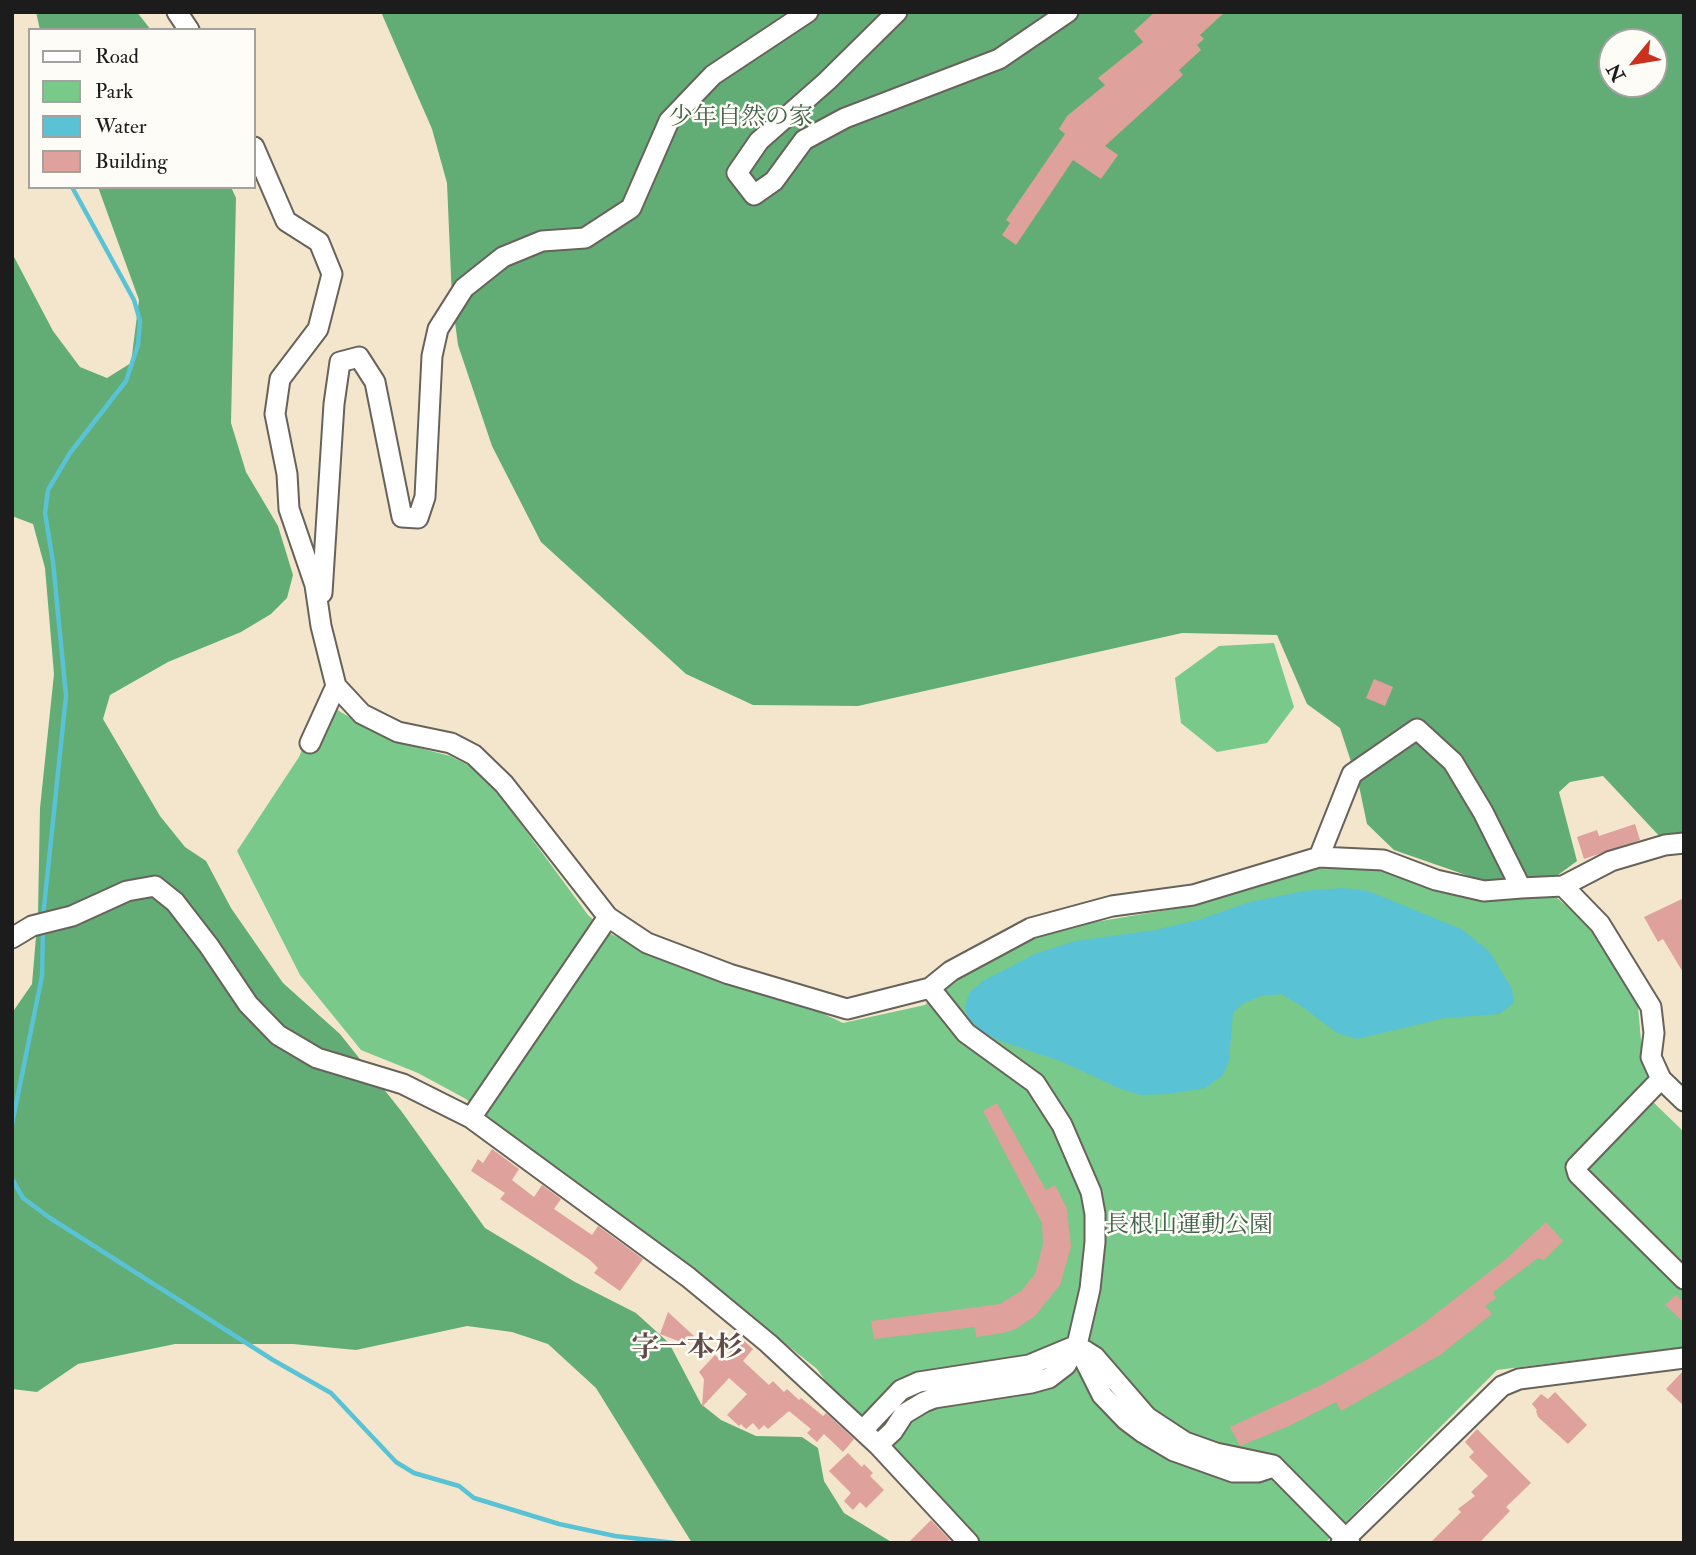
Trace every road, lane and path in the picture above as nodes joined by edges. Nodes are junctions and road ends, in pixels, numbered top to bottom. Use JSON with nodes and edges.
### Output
{"nodes":[{"id":1,"x":177,"y":12,"type":"edge"},
{"id":2,"x":808,"y":12,"type":"edge"},
{"id":3,"x":897,"y":12,"type":"edge"},
{"id":4,"x":1068,"y":12,"type":"edge"},
{"id":5,"x":188,"y":28,"type":"edge"},
{"id":6,"x":256,"y":151,"type":"edge"},
{"id":7,"x":321,"y":626,"type":"junction"},
{"id":8,"x":336,"y":685,"type":"junction"},
{"id":9,"x":310,"y":743,"type":"dead end"},
{"id":10,"x":1684,"y":843,"type":"edge"},
{"id":11,"x":1319,"y":858,"type":"junction"},
{"id":12,"x":1563,"y":886,"type":"junction"},
{"id":13,"x":1521,"y":888,"type":"junction"},
{"id":14,"x":608,"y":917,"type":"junction"},
{"id":15,"x":12,"y":938,"type":"edge"},
{"id":16,"x":930,"y":988,"type":"junction"},
{"id":17,"x":1661,"y":1079,"type":"junction"},
{"id":18,"x":1684,"y":1101,"type":"edge"},
{"id":19,"x":471,"y":1118,"type":"junction"},
{"id":20,"x":1684,"y":1279,"type":"edge"},
{"id":21,"x":1077,"y":1345,"type":"junction"},
{"id":22,"x":1684,"y":1359,"type":"edge"},
{"id":23,"x":863,"y":1430,"type":"junction"},
{"id":24,"x":878,"y":1445,"type":"junction"},
{"id":25,"x":1345,"y":1541,"type":"edge"},
{"id":26,"x":969,"y":1543,"type":"edge"}],
"edges":[{"from":1,"to":5,"type":"street"},
{"from":2,"to":7,"type":"street"},
{"from":3,"to":4,"type":"street"},
{"from":6,"to":7,"type":"street"},
{"from":7,"to":8,"type":"street"},
{"from":8,"to":9,"type":"street"},
{"from":8,"to":14,"type":"street"},
{"from":10,"to":12,"type":"street"},
{"from":11,"to":13,"type":"street"},
{"from":11,"to":13,"type":"street"},
{"from":11,"to":16,"type":"street"},
{"from":12,"to":13,"type":"street"},
{"from":12,"to":17,"type":"street"},
{"from":14,"to":16,"type":"street"},
{"from":14,"to":19,"type":"street"},
{"from":15,"to":19,"type":"street"},
{"from":16,"to":21,"type":"street"},
{"from":17,"to":18,"type":"street"},
{"from":17,"to":20,"type":"street"},
{"from":19,"to":23,"type":"street"},
{"from":21,"to":23,"type":"street"},
{"from":21,"to":24,"type":"street"},
{"from":21,"to":25,"type":"street"},
{"from":22,"to":25,"type":"street"},
{"from":23,"to":24,"type":"street"},
{"from":24,"to":26,"type":"street"}]}
